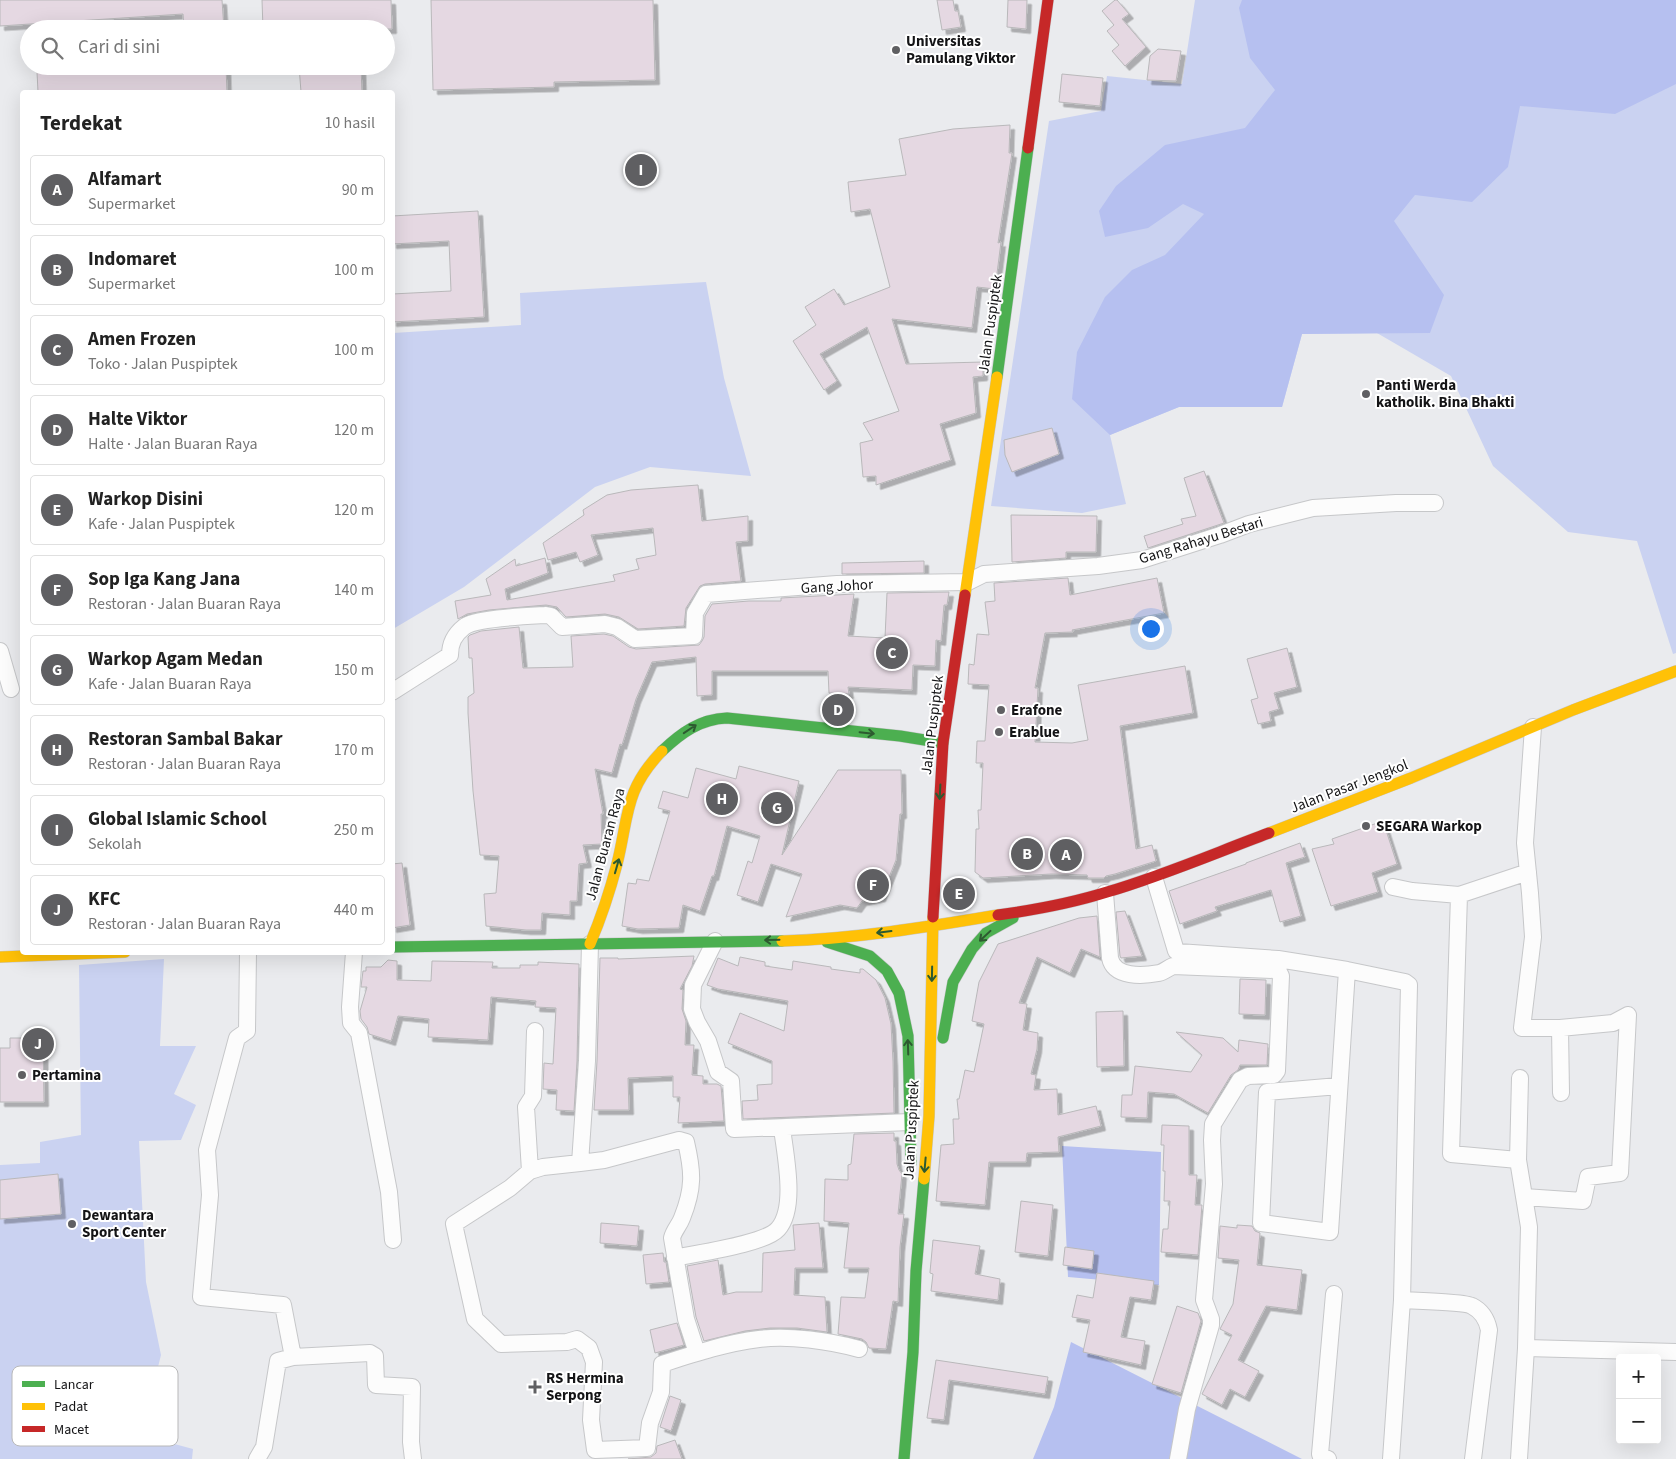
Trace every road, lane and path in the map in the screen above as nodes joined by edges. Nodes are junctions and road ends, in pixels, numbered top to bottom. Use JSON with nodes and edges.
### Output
{"nodes":[{"id":1,"x":1048,"y":0,"type":"edge"},
{"id":2,"x":1435,"y":503,"type":"dead end"},
{"id":3,"x":968,"y":582,"type":"junction"},
{"id":4,"x":0,"y":651,"type":"edge"},
{"id":5,"x":1676,"y":671,"type":"edge"},
{"id":6,"x":11,"y":689,"type":"edge"},
{"id":7,"x":395,"y":690,"type":"edge"},
{"id":8,"x":1533,"y":727,"type":"junction"},
{"id":9,"x":943,"y":743,"type":"junction"},
{"id":10,"x":1528,"y":872,"type":"junction"},
{"id":11,"x":1154,"y":877,"type":"junction"},
{"id":12,"x":1392,"y":887,"type":"dead end"},
{"id":13,"x":1105,"y":893,"type":"junction"},
{"id":14,"x":1459,"y":895,"type":"junction"},
{"id":15,"x":1026,"y":911,"type":"junction"},
{"id":16,"x":602,"y":912,"type":"junction"},
{"id":17,"x":932,"y":926,"type":"junction"},
{"id":18,"x":820,"y":940,"type":"junction"},
{"id":19,"x":715,"y":941,"type":"junction"},
{"id":20,"x":624,"y":943,"type":"junction"},
{"id":21,"x":590,"y":944,"type":"junction"},
{"id":22,"x":395,"y":947,"type":"edge"},
{"id":23,"x":50,"y":955,"type":"edge"},
{"id":24,"x":248,"y":955,"type":"edge"},
{"id":25,"x":354,"y":955,"type":"edge"},
{"id":26,"x":0,"y":957,"type":"edge"},
{"id":27,"x":1347,"y":970,"type":"junction"},
{"id":28,"x":1560,"y":1028,"type":"junction"},
{"id":29,"x":535,"y":1031,"type":"dead end"},
{"id":30,"x":1520,"y":1078,"type":"dead end"},
{"id":31,"x":1339,"y":1086,"type":"junction"},
{"id":32,"x":1561,"y":1093,"type":"dead end"},
{"id":33,"x":929,"y":1116,"type":"junction"},
{"id":34,"x":910,"y":1122,"type":"junction"},
{"id":35,"x":782,"y":1128,"type":"junction"},
{"id":36,"x":1518,"y":1160,"type":"junction"},
{"id":37,"x":580,"y":1163,"type":"junction"},
{"id":38,"x":530,"y":1172,"type":"junction"},
{"id":39,"x":1524,"y":1197,"type":"junction"},
{"id":40,"x":392,"y":1240,"type":"dead end"},
{"id":41,"x":675,"y":1258,"type":"junction"},
{"id":42,"x":916,"y":1271,"type":"junction"},
{"id":43,"x":1334,"y":1294,"type":"dead end"},
{"id":44,"x":1402,"y":1300,"type":"junction"},
{"id":45,"x":1526,"y":1348,"type":"junction"},
{"id":46,"x":859,"y":1349,"type":"dead end"},
{"id":47,"x":697,"y":1352,"type":"junction"},
{"id":48,"x":1676,"y":1352,"type":"edge"},
{"id":49,"x":293,"y":1357,"type":"junction"},
{"id":50,"x":257,"y":1459,"type":"edge"},
{"id":51,"x":413,"y":1459,"type":"edge"},
{"id":52,"x":904,"y":1459,"type":"edge"},
{"id":53,"x":1178,"y":1459,"type":"edge"},
{"id":54,"x":1328,"y":1459,"type":"edge"},
{"id":55,"x":1392,"y":1459,"type":"edge"},
{"id":56,"x":1473,"y":1459,"type":"edge"},
{"id":57,"x":1519,"y":1459,"type":"edge"}],
"edges":[{"from":1,"to":3,"type":"main road","name":"Jalan Puspiptek"},
{"from":2,"to":3,"type":"street","name":"Gang Rahayu Bestari"},
{"from":3,"to":7,"type":"street","name":"Gang Johor"},
{"from":3,"to":9,"type":"main road","name":"Jalan Puspiptek"},
{"from":4,"to":6,"type":"street"},
{"from":5,"to":8,"type":"main road","name":"Jalan Pasar Jengkol"},
{"from":8,"to":10,"type":"street"},
{"from":8,"to":11,"type":"main road","name":"Jalan Pasar Jengkol"},
{"from":16,"to":9,"type":"main road","name":"Jalan Buaran Raya","one_way":true},
{"from":9,"to":17,"type":"main road","name":"Jalan Puspiptek","one_way":true},
{"from":10,"to":14,"type":"street"},
{"from":10,"to":28,"type":"street"},
{"from":11,"to":13,"type":"main road","name":"Jalan Pasar Jengkol"},
{"from":11,"to":27,"type":"street"},
{"from":12,"to":14,"type":"street"},
{"from":13,"to":15,"type":"main road","name":"Jalan Pasar Jengkol"},
{"from":13,"to":53,"type":"street"},
{"from":14,"to":36,"type":"street"},
{"from":15,"to":17,"type":"main road"},
{"from":15,"to":33,"type":"main road","one_way":true},
{"from":16,"to":20,"type":"main road"},
{"from":16,"to":21,"type":"main road","name":"Jalan Buaran Raya"},
{"from":17,"to":18,"type":"main road","one_way":true},
{"from":17,"to":33,"type":"main road","name":"Jalan Puspiptek","one_way":true},
{"from":18,"to":19,"type":"main road","one_way":true},
{"from":34,"to":18,"type":"main road","one_way":true},
{"from":19,"to":20,"type":"main road"},
{"from":19,"to":35,"type":"street"},
{"from":20,"to":21,"type":"main road"},
{"from":21,"to":22,"type":"main road"},
{"from":21,"to":37,"type":"street"},
{"from":23,"to":26,"type":"main road"},
{"from":24,"to":49,"type":"street"},
{"from":25,"to":40,"type":"street"},
{"from":27,"to":31,"type":"street"},
{"from":27,"to":44,"type":"street"},
{"from":28,"to":32,"type":"street"},
{"from":28,"to":39,"type":"street"},
{"from":29,"to":38,"type":"street"},
{"from":30,"to":36,"type":"street"},
{"from":31,"to":31,"type":"street"},
{"from":33,"to":42,"type":"main road","name":"Jalan Puspiptek","one_way":true},
{"from":34,"to":35,"type":"street"},
{"from":34,"to":42,"type":"main road"},
{"from":35,"to":41,"type":"street"},
{"from":36,"to":39,"type":"street"},
{"from":37,"to":38,"type":"street"},
{"from":37,"to":41,"type":"street"},
{"from":38,"to":47,"type":"street"},
{"from":39,"to":45,"type":"street"},
{"from":41,"to":47,"type":"street"},
{"from":42,"to":52,"type":"main road","name":"Jalan Puspiptek"},
{"from":43,"to":54,"type":"street"},
{"from":44,"to":55,"type":"street"},
{"from":44,"to":56,"type":"street"},
{"from":45,"to":48,"type":"street"},
{"from":45,"to":57,"type":"street"},
{"from":46,"to":47,"type":"street"},
{"from":49,"to":50,"type":"street"},
{"from":49,"to":51,"type":"street"}]}
